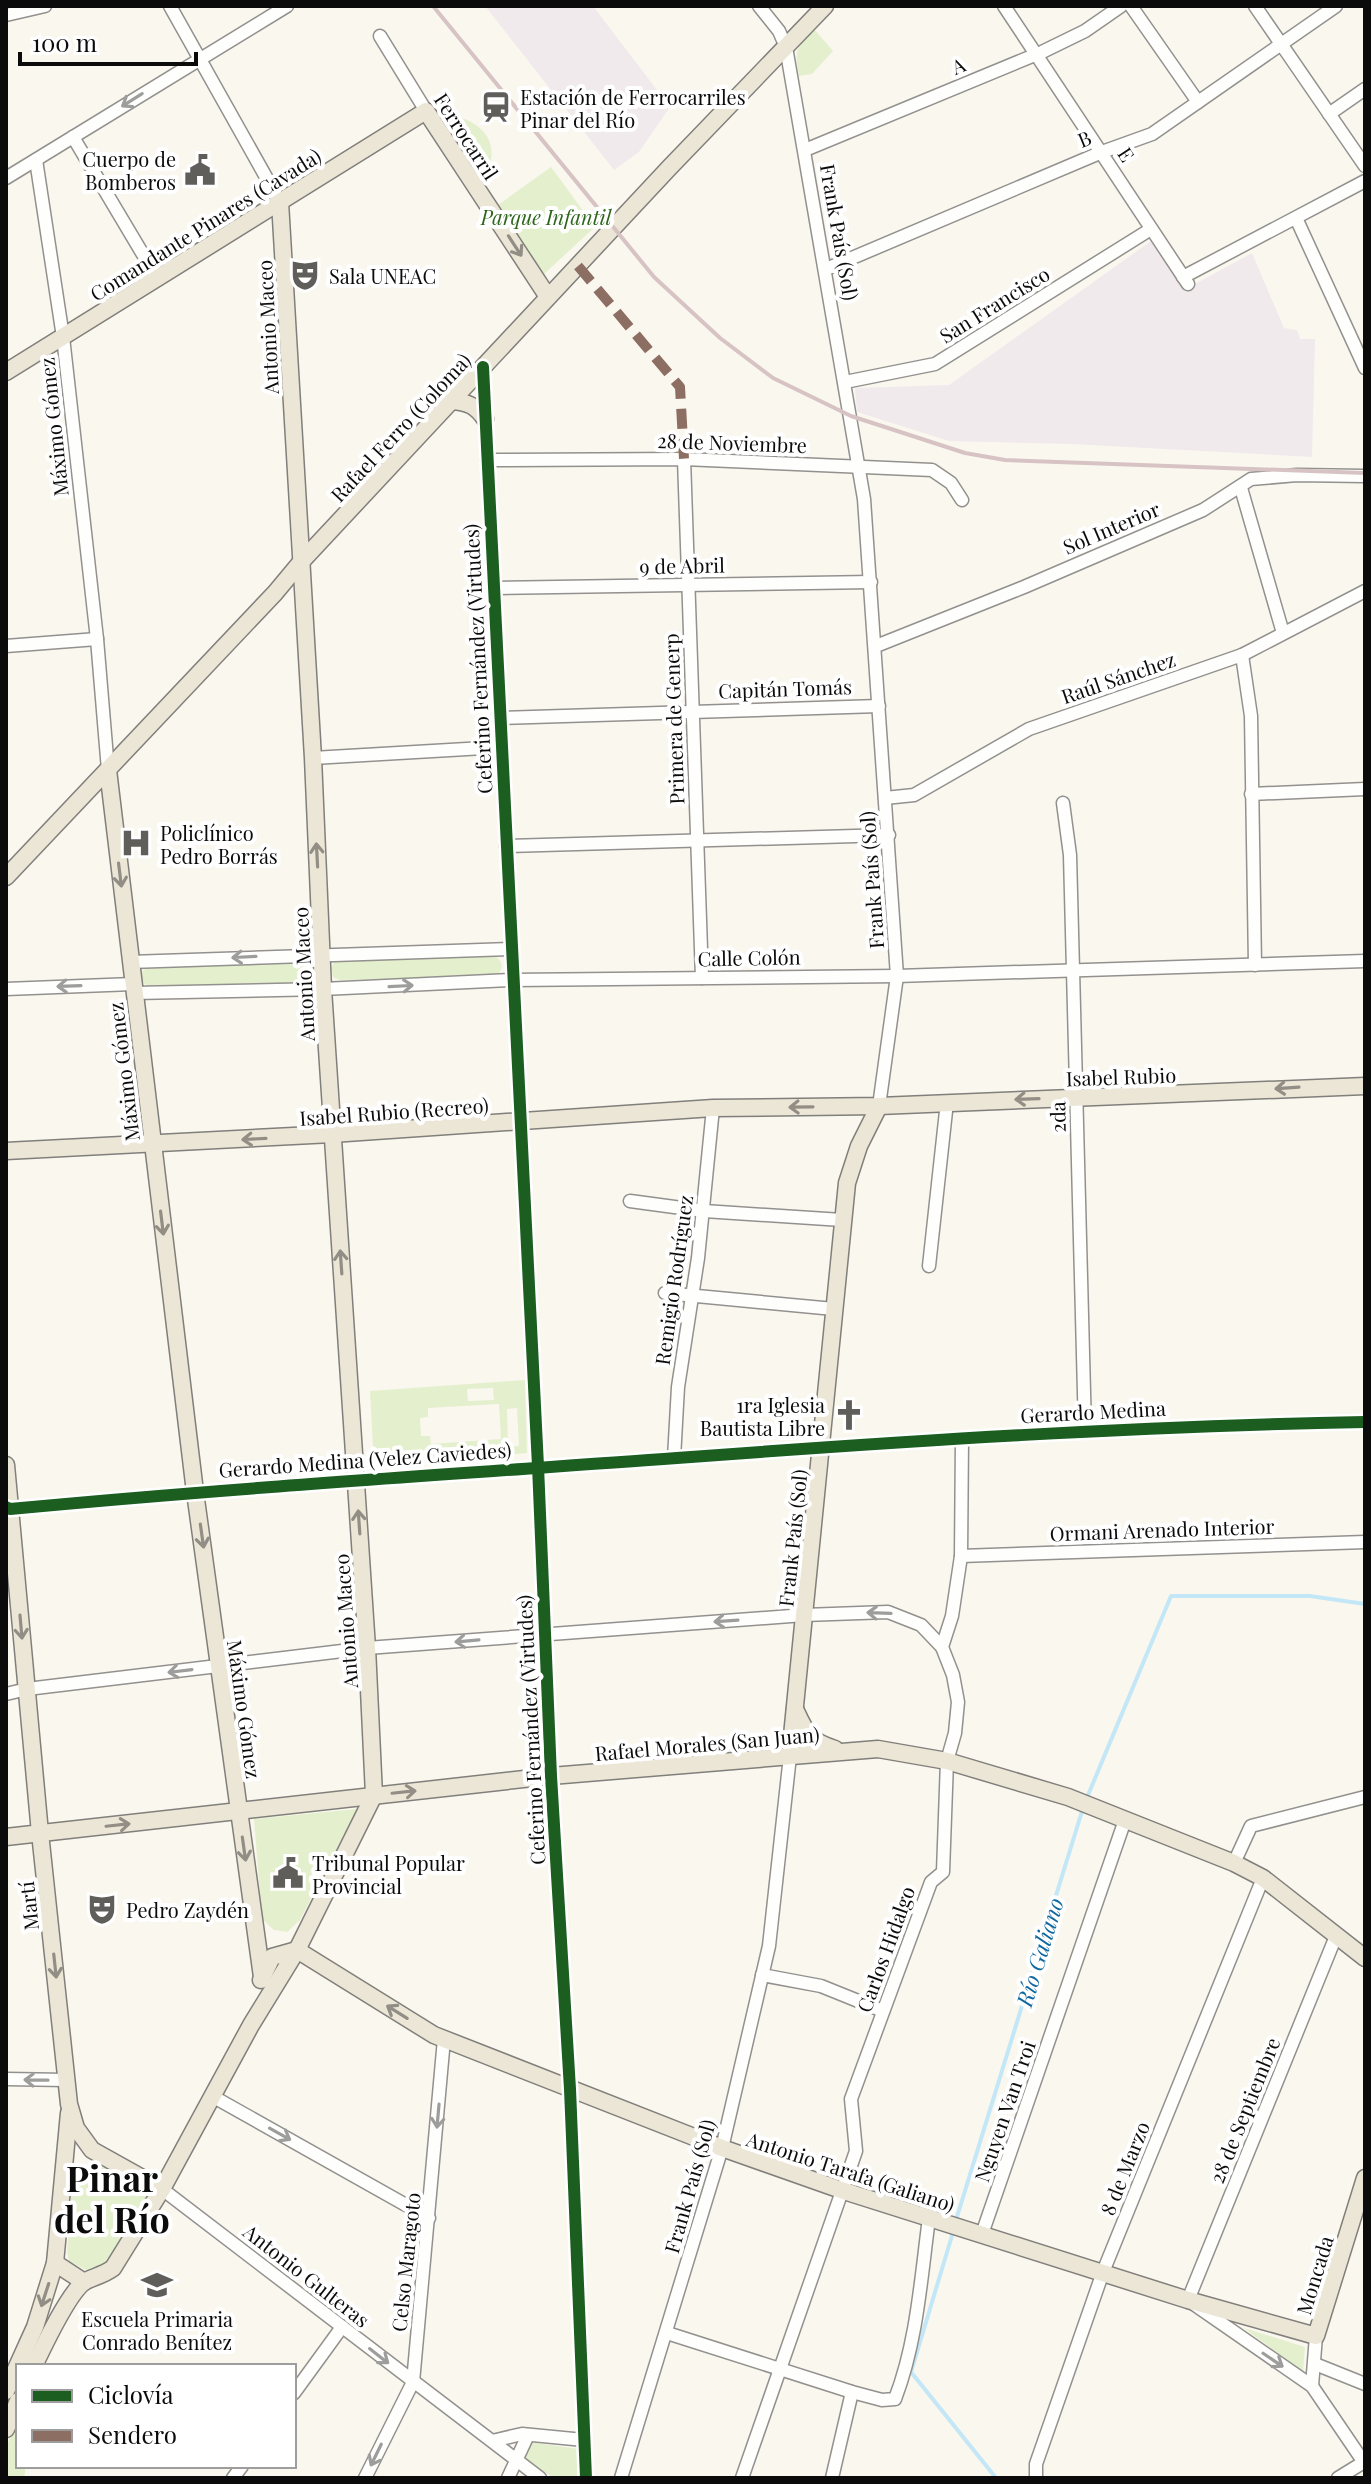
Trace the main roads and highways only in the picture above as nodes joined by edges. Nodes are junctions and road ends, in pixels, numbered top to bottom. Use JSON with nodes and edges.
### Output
{"nodes":[{"id":1,"x":825,"y":6,"type":"edge"},
{"id":2,"x":426,"y":111,"type":"joint"},
{"id":3,"x":280,"y":202,"type":"junction"},
{"id":4,"x":548,"y":297,"type":"junction"},
{"id":5,"x":6,"y":372,"type":"edge"},
{"id":6,"x":452,"y":401,"type":"junction"},
{"id":7,"x":485,"y":419,"type":"road end"},
{"id":8,"x":298,"y":522,"type":"junction"},
{"id":9,"x":333,"y":528,"type":"junction"},
{"id":10,"x":300,"y":563,"type":"junction"},
{"id":11,"x":275,"y":593,"type":"junction"},
{"id":12,"x":303,"y":607,"type":"junction"},
{"id":13,"x":108,"y":770,"type":"junction"},
{"id":14,"x":6,"y":877,"type":"edge"},
{"id":15,"x":1365,"y":1086,"type":"edge"},
{"id":16,"x":879,"y":1106,"type":"junction"},
{"id":17,"x":332,"y":1134,"type":"junction"},
{"id":18,"x":152,"y":1145,"type":"junction"},
{"id":19,"x":6,"y":1151,"type":"edge"},
{"id":20,"x":6,"y":1465,"type":"edge"},
{"id":21,"x":8,"y":1508,"type":"edge"},
{"id":22,"x":795,"y":1707,"type":"junction"},
{"id":23,"x":842,"y":1752,"type":"junction"},
{"id":24,"x":790,"y":1756,"type":"junction"},
{"id":25,"x":374,"y":1795,"type":"junction"},
{"id":26,"x":239,"y":1812,"type":"junction"},
{"id":27,"x":40,"y":1833,"type":"junction"},
{"id":28,"x":6,"y":1837,"type":"edge"},
{"id":29,"x":297,"y":1950,"type":"junction"},
{"id":30,"x":1365,"y":1958,"type":"edge"},
{"id":31,"x":262,"y":1977,"type":"junction"},
{"id":32,"x":251,"y":2025,"type":"junction"},
{"id":33,"x":69,"y":2104,"type":"junction"},
{"id":34,"x":92,"y":2150,"type":"junction"},
{"id":35,"x":65,"y":2165,"type":"junction"},
{"id":36,"x":1365,"y":2178,"type":"edge"},
{"id":37,"x":162,"y":2189,"type":"junction"},
{"id":38,"x":55,"y":2263,"type":"junction"},
{"id":39,"x":84,"y":2282,"type":"junction"},
{"id":40,"x":1316,"y":2336,"type":"joint"},
{"id":41,"x":18,"y":2364,"type":"edge"},
{"id":42,"x":35,"y":2364,"type":"edge"},
{"id":43,"x":16,"y":2369,"type":"edge"},
{"id":44,"x":6,"y":2391,"type":"edge"},
{"id":45,"x":16,"y":2406,"type":"edge"},
{"id":46,"x":6,"y":2429,"type":"edge"}],
"edges":[{"from":1,"to":4,"type":"main road","name":"Rafael Ferro (Coloma)"},
{"from":2,"to":3,"type":"main road","name":"Comandante Pinares (Cavada)"},
{"from":2,"to":4,"type":"main road","name":"Ferrocarril","one_way":true},
{"from":3,"to":5,"type":"main road","name":"Comandante Pinares (Cavada)"},
{"from":3,"to":8,"type":"main road","name":"Antonio Maceo"},
{"from":4,"to":6,"type":"main road","name":"Rafael Ferro (Coloma)"},
{"from":6,"to":7,"type":"main road"},
{"from":6,"to":9,"type":"main road","name":"Rafael Ferro (Coloma)"},
{"from":8,"to":9,"type":"main road"},
{"from":8,"to":10,"type":"main road","name":"Antonio Maceo"},
{"from":9,"to":10,"type":"main road","name":"Rafael Ferro (Coloma)"},
{"from":10,"to":11,"type":"main road","name":"Rafael Ferro (Coloma)"},
{"from":10,"to":12,"type":"main road","name":"Antonio Maceo"},
{"from":11,"to":12,"type":"main road"},
{"from":11,"to":13,"type":"main road","name":"Rafael Ferro (Coloma)"},
{"from":17,"to":12,"type":"main road","name":"Antonio Maceo","one_way":true},
{"from":13,"to":14,"type":"main road","name":"Rafael Ferro (Coloma)"},
{"from":13,"to":18,"type":"main road","name":"Máximo Gómez","one_way":true},
{"from":15,"to":16,"type":"main road","name":"Isabel Rubio","one_way":true},
{"from":16,"to":17,"type":"main road","name":"Isabel Rubio (Recreo)","one_way":true},
{"from":16,"to":22,"type":"main road","name":"Frank País (Sol)"},
{"from":17,"to":18,"type":"main road","name":"Isabel Rubio (Recreo)","one_way":true},
{"from":25,"to":17,"type":"main road","name":"Antonio Maceo","one_way":true},
{"from":18,"to":19,"type":"main road","name":"Isabel Rubio (Recreo)"},
{"from":18,"to":26,"type":"main road","name":"Máximo Gómez","one_way":true},
{"from":20,"to":21,"type":"main road","name":"Martí"},
{"from":21,"to":27,"type":"main road","name":"Martí","one_way":true},
{"from":22,"to":23,"type":"main road"},
{"from":22,"to":24,"type":"main road","name":"Frank País (Sol)"},
{"from":23,"to":24,"type":"main road","name":"Rafael Morales (San Juan)"},
{"from":23,"to":30,"type":"main road","name":"Rafael Morales (San Juan)"},
{"from":25,"to":24,"type":"main road","name":"Rafael Morales (San Juan)","one_way":true},
{"from":25,"to":26,"type":"main road","name":"Rafael Morales (San Juan)"},
{"from":25,"to":29,"type":"main road","name":"Antonio Maceo"},
{"from":27,"to":26,"type":"main road","name":"Rafael Morales (San Juan)","one_way":true},
{"from":26,"to":31,"type":"main road","name":"Máximo Gómez","one_way":true},
{"from":27,"to":28,"type":"main road","name":"Rafael Morales (San Juan)"},
{"from":27,"to":33,"type":"main road","name":"Martí","one_way":true},
{"from":29,"to":31,"type":"main road"},
{"from":29,"to":32,"type":"main road","name":"Antonio Maceo"},
{"from":40,"to":29,"type":"main road","name":"Antonio Tarafa (Galiano)","one_way":true},
{"from":31,"to":32,"type":"main road","name":"Antonio Maceo"},
{"from":32,"to":37,"type":"main road","name":"Antonio Maceo"},
{"from":33,"to":34,"type":"main road"},
{"from":33,"to":35,"type":"main road"},
{"from":34,"to":35,"type":"main road"},
{"from":34,"to":37,"type":"main road","name":"Antonio Gulteras"},
{"from":35,"to":38,"type":"main road"},
{"from":36,"to":40,"type":"main road","name":"Moncada"},
{"from":37,"to":39,"type":"main road","name":"Antonio Maceo"},
{"from":38,"to":39,"type":"main road"},
{"from":38,"to":41,"type":"main road","one_way":true},
{"from":39,"to":42,"type":"main road"},
{"from":43,"to":44,"type":"main road","one_way":true},
{"from":45,"to":46,"type":"main road"}]}
